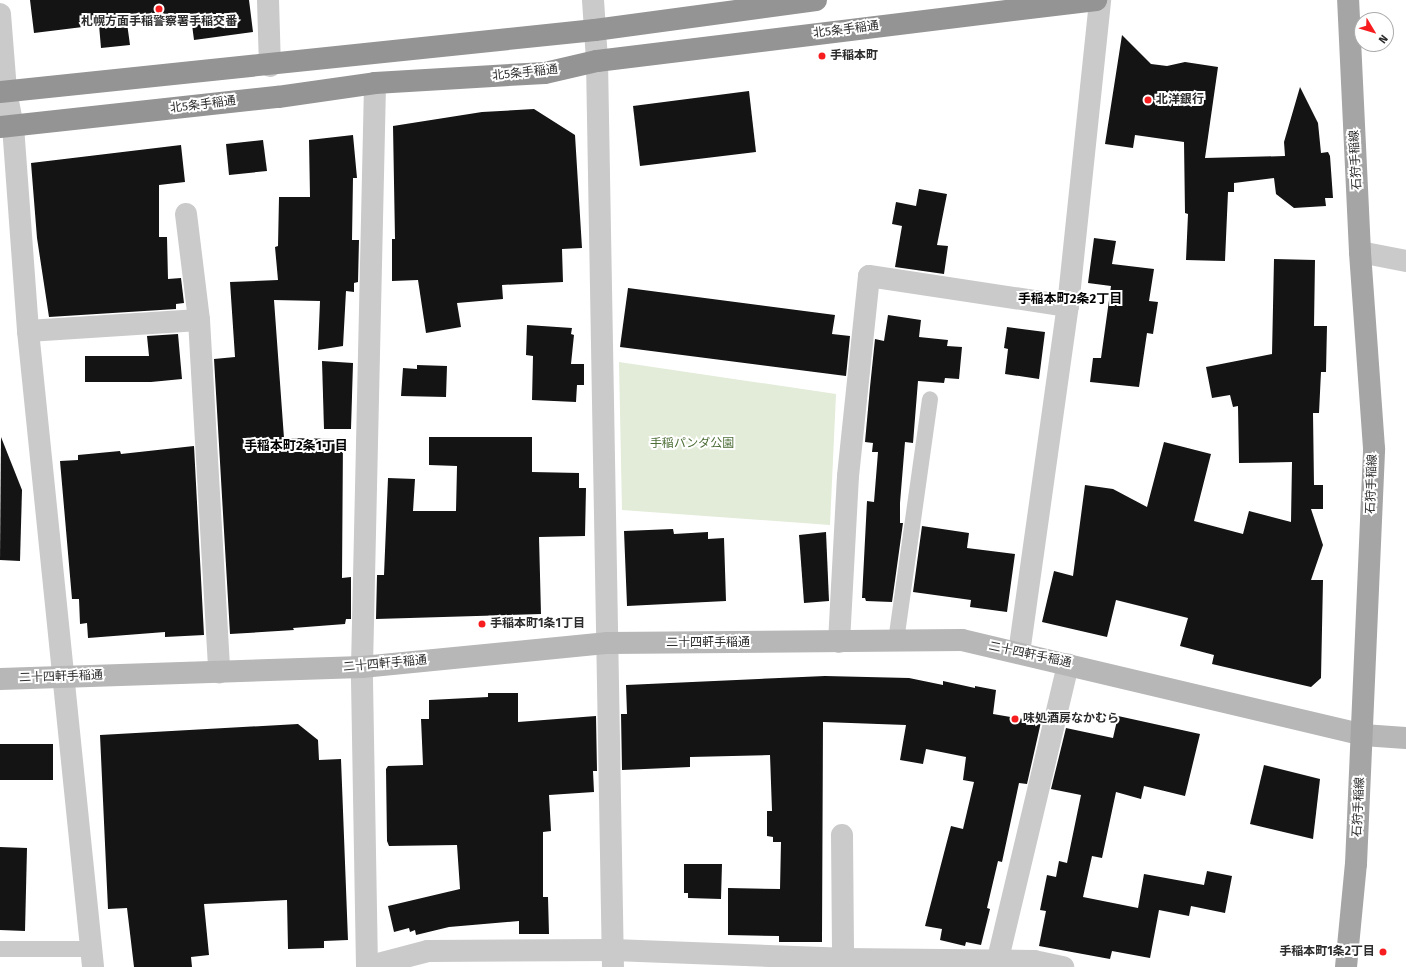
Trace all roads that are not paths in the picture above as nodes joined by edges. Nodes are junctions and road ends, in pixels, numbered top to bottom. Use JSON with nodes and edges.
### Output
{"nodes":[{"id":1,"x":268,"y":0,"type":"edge"},
{"id":2,"x":594,"y":0,"type":"edge"},
{"id":3,"x":816,"y":0,"type":"edge"},
{"id":4,"x":1096,"y":0,"type":"edge"},
{"id":5,"x":1100,"y":0,"type":"edge"},
{"id":6,"x":1348,"y":0,"type":"edge"},
{"id":7,"x":0,"y":14,"type":"edge"},
{"id":8,"x":595,"y":30,"type":"junction"},
{"id":9,"x":597,"y":61,"type":"junction"},
{"id":10,"x":270,"y":66,"type":"junction"},
{"id":11,"x":375,"y":83,"type":"junction"},
{"id":12,"x":3,"y":92,"type":"edge"},
{"id":13,"x":6,"y":127,"type":"edge"},
{"id":14,"x":186,"y":214,"type":"dead end"},
{"id":15,"x":1360,"y":252,"type":"junction"},
{"id":16,"x":1406,"y":261,"type":"edge"},
{"id":17,"x":1068,"y":306,"type":"junction"},
{"id":18,"x":199,"y":320,"type":"junction"},
{"id":19,"x":28,"y":331,"type":"junction"},
{"id":20,"x":930,"y":400,"type":"dead end"},
{"id":21,"x":896,"y":641,"type":"junction"},
{"id":22,"x":840,"y":642,"type":"junction"},
{"id":23,"x":608,"y":643,"type":"junction"},
{"id":24,"x":1019,"y":653,"type":"junction"},
{"id":25,"x":1068,"y":664,"type":"junction"},
{"id":26,"x":362,"y":667,"type":"junction"},
{"id":27,"x":219,"y":672,"type":"junction"},
{"id":28,"x":64,"y":677,"type":"junction"},
{"id":29,"x":0,"y":679,"type":"edge"},
{"id":30,"x":1363,"y":735,"type":"junction"},
{"id":31,"x":1406,"y":738,"type":"edge"},
{"id":32,"x":842,"y":835,"type":"dead end"},
{"id":33,"x":0,"y":949,"type":"edge"},
{"id":34,"x":92,"y":958,"type":"edge"},
{"id":35,"x":613,"y":958,"type":"edge"},
{"id":36,"x":843,"y":959,"type":"junction"},
{"id":37,"x":996,"y":964,"type":"edge"},
{"id":38,"x":367,"y":967,"type":"edge"},
{"id":39,"x":1063,"y":967,"type":"edge"},
{"id":40,"x":1346,"y":967,"type":"edge"}],
"edges":[{"from":1,"to":10,"type":"street"},
{"from":2,"to":8,"type":"street"},
{"from":3,"to":8,"type":"highway"},
{"from":4,"to":9,"type":"highway","name":"北5条手稲通"},
{"from":5,"to":17,"type":"street"},
{"from":6,"to":15,"type":"main road","name":"石狩手稲線"},
{"from":7,"to":12,"type":"street"},
{"from":8,"to":9,"type":"street"},
{"from":8,"to":10,"type":"highway"},
{"from":9,"to":11,"type":"highway","name":"北5条手稲通"},
{"from":9,"to":23,"type":"street"},
{"from":10,"to":12,"type":"highway"},
{"from":11,"to":13,"type":"highway","name":"北5条手稲通"},
{"from":11,"to":26,"type":"street"},
{"from":12,"to":13,"type":"street"},
{"from":13,"to":19,"type":"street"},
{"from":14,"to":18,"type":"street"},
{"from":15,"to":16,"type":"street"},
{"from":15,"to":30,"type":"main road","name":"石狩手稲線"},
{"from":17,"to":22,"type":"street"},
{"from":17,"to":24,"type":"street"},
{"from":18,"to":19,"type":"street"},
{"from":18,"to":27,"type":"street"},
{"from":19,"to":28,"type":"street"},
{"from":20,"to":21,"type":"lane"},
{"from":21,"to":22,"type":"street","name":"二十四軒手稲通"},
{"from":21,"to":24,"type":"street","name":"二十四軒手稲通"},
{"from":22,"to":23,"type":"street","name":"二十四軒手稲通"},
{"from":23,"to":26,"type":"street","name":"二十四軒手稲通"},
{"from":23,"to":35,"type":"street"},
{"from":24,"to":25,"type":"street","name":"二十四軒手稲通"},
{"from":25,"to":30,"type":"street","name":"二十四軒手稲通"},
{"from":25,"to":37,"type":"street"},
{"from":26,"to":27,"type":"street","name":"二十四軒手稲通"},
{"from":26,"to":38,"type":"street"},
{"from":27,"to":28,"type":"street","name":"二十四軒手稲通"},
{"from":28,"to":29,"type":"street","name":"二十四軒手稲通"},
{"from":28,"to":34,"type":"street"},
{"from":30,"to":31,"type":"street","name":"二十四軒手稲通"},
{"from":30,"to":40,"type":"main road","name":"石狩手稲線"},
{"from":32,"to":36,"type":"street"},
{"from":33,"to":34,"type":"lane"},
{"from":35,"to":36,"type":"street"},
{"from":35,"to":38,"type":"street"},
{"from":36,"to":37,"type":"street"},
{"from":37,"to":39,"type":"street"}]}
